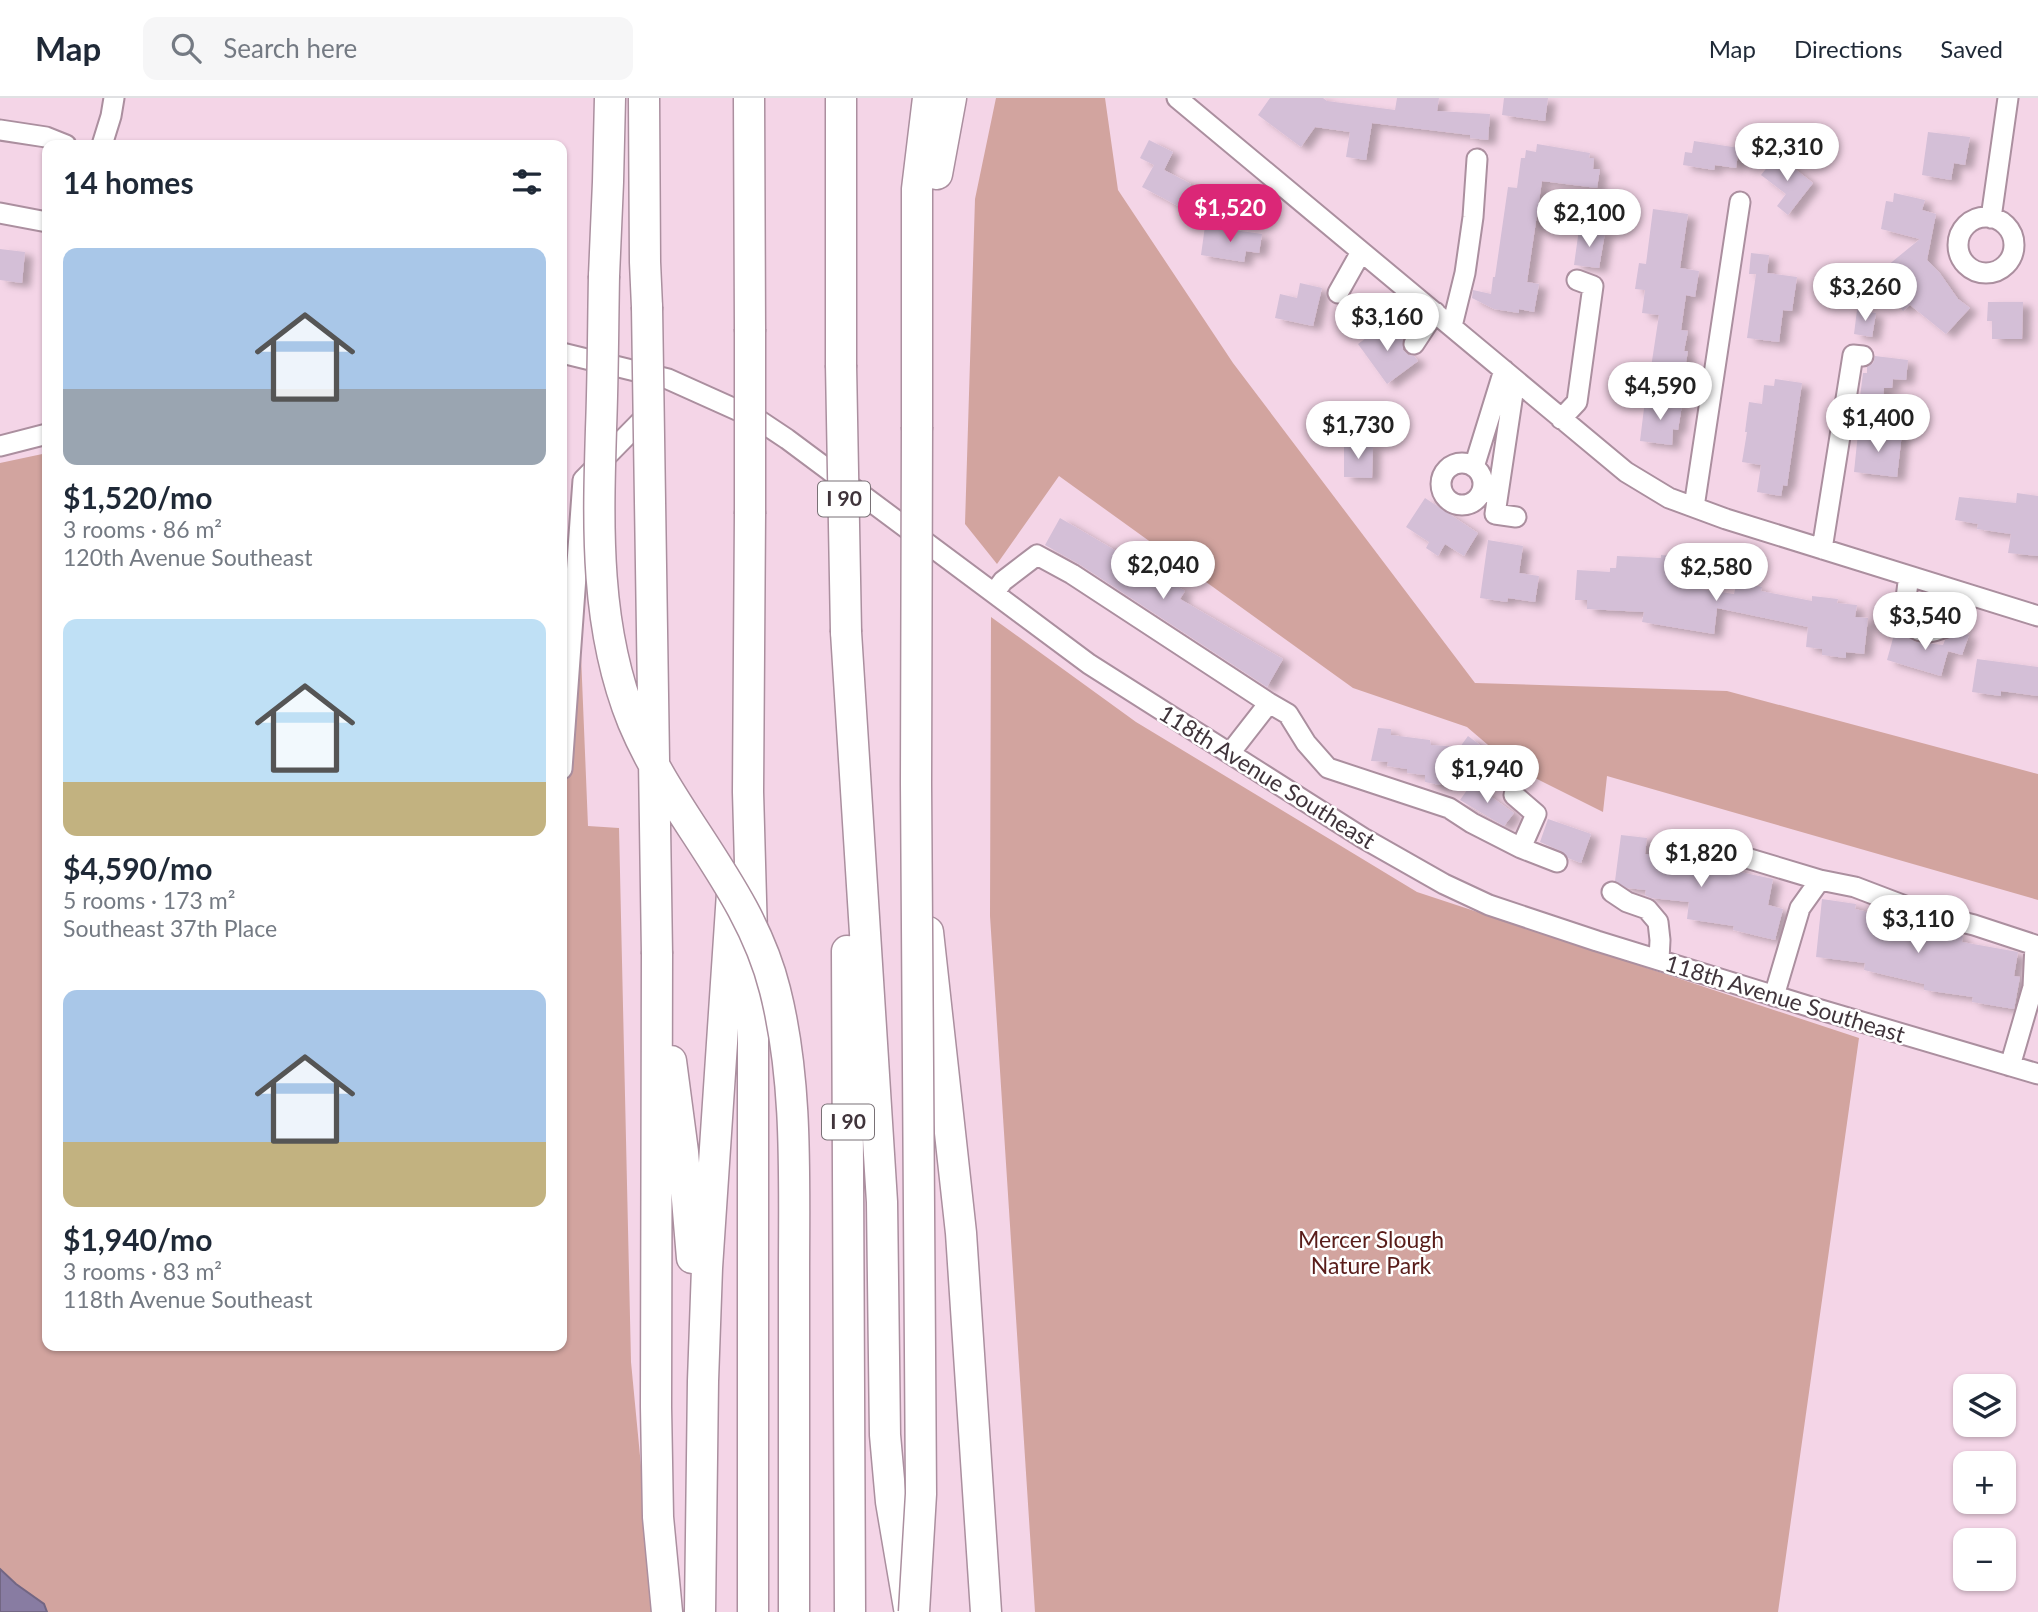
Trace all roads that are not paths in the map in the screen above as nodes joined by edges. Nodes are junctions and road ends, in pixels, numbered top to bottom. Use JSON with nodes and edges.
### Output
{"nodes":[{"id":1,"x":114,"y":98,"type":"edge"},
{"id":2,"x":610,"y":98,"type":"edge"},
{"id":3,"x":624,"y":98,"type":"edge"},
{"id":4,"x":644,"y":98,"type":"edge"},
{"id":5,"x":749,"y":98,"type":"edge"},
{"id":6,"x":841,"y":98,"type":"edge"},
{"id":7,"x":850,"y":98,"type":"edge"},
{"id":8,"x":928,"y":98,"type":"edge"},
{"id":9,"x":951,"y":98,"type":"edge"},
{"id":10,"x":1177,"y":98,"type":"edge"},
{"id":11,"x":2008,"y":98,"type":"edge"},
{"id":12,"x":0,"y":130,"type":"edge"},
{"id":13,"x":54,"y":140,"type":"edge"},
{"id":14,"x":104,"y":140,"type":"edge"},
{"id":15,"x":1477,"y":159,"type":"dead end"},
{"id":16,"x":1740,"y":202,"type":"dead end"},
{"id":17,"x":0,"y":213,"type":"edge"},
{"id":18,"x":1991,"y":218,"type":"dead end"},
{"id":19,"x":42,"y":221,"type":"edge"},
{"id":20,"x":840,"y":242,"type":"junction"},
{"id":21,"x":1362,"y":252,"type":"junction"},
{"id":22,"x":645,"y":262,"type":"junction"},
{"id":23,"x":1577,"y":280,"type":"dead end"},
{"id":24,"x":1338,"y":293,"type":"dead end"},
{"id":25,"x":1435,"y":312,"type":"junction"},
{"id":26,"x":1452,"y":326,"type":"junction"},
{"id":27,"x":1413,"y":344,"type":"dead end"},
{"id":28,"x":567,"y":354,"type":"edge"},
{"id":29,"x":916,"y":355,"type":"junction"},
{"id":30,"x":1863,"y":356,"type":"dead end"},
{"id":31,"x":1509,"y":375,"type":"junction"},
{"id":32,"x":660,"y":403,"type":"dead end"},
{"id":33,"x":1561,"y":419,"type":"junction"},
{"id":34,"x":42,"y":435,"type":"edge"},
{"id":35,"x":0,"y":446,"type":"edge"},
{"id":36,"x":1474,"y":467,"type":"dead end"},
{"id":37,"x":1694,"y":508,"type":"junction"},
{"id":38,"x":1516,"y":517,"type":"dead end"},
{"id":39,"x":1822,"y":550,"type":"junction"},
{"id":40,"x":1909,"y":576,"type":"junction"},
{"id":41,"x":994,"y":593,"type":"junction"},
{"id":42,"x":1964,"y":593,"type":"junction"},
{"id":43,"x":2038,"y":616,"type":"edge"},
{"id":44,"x":846,"y":632,"type":"junction"},
{"id":45,"x":567,"y":700,"type":"edge"},
{"id":46,"x":1269,"y":703,"type":"junction"},
{"id":47,"x":1230,"y":753,"type":"junction"},
{"id":48,"x":916,"y":784,"type":"junction"},
{"id":49,"x":748,"y":792,"type":"junction"},
{"id":50,"x":1514,"y":796,"type":"dead end"},
{"id":51,"x":1521,"y":848,"type":"junction"},
{"id":52,"x":1720,"y":850,"type":"dead end"},
{"id":53,"x":1557,"y":862,"type":"dead end"},
{"id":54,"x":1820,"y":880,"type":"junction"},
{"id":55,"x":1612,"y":892,"type":"dead end"},
{"id":56,"x":2037,"y":946,"type":"edge"},
{"id":57,"x":657,"y":954,"type":"junction"},
{"id":58,"x":1659,"y":960,"type":"junction"},
{"id":59,"x":1774,"y":996,"type":"junction"},
{"id":60,"x":2010,"y":1066,"type":"junction"},
{"id":61,"x":2038,"y":1074,"type":"edge"},
{"id":62,"x":703,"y":1381,"type":"junction"},
{"id":63,"x":667,"y":1612,"type":"edge"},
{"id":64,"x":700,"y":1612,"type":"edge"},
{"id":65,"x":753,"y":1612,"type":"edge"},
{"id":66,"x":794,"y":1612,"type":"edge"},
{"id":67,"x":850,"y":1612,"type":"edge"},
{"id":68,"x":912,"y":1612,"type":"edge"},
{"id":69,"x":986,"y":1612,"type":"edge"}],
"edges":[{"from":1,"to":14,"type":"street"},
{"from":2,"to":66,"type":"highway","bridge":true},
{"from":3,"to":22,"type":"highway"},
{"from":4,"to":22,"type":"highway"},
{"from":5,"to":49,"type":"highway","bridge":true},
{"from":6,"to":20,"type":"highway","number":"I 90"},
{"from":7,"to":20,"type":"highway"},
{"from":8,"to":29,"type":"highway"},
{"from":9,"to":29,"type":"highway"},
{"from":10,"to":21,"type":"street"},
{"from":11,"to":18,"type":"street"},
{"from":12,"to":13,"type":"street"},
{"from":15,"to":26,"type":"street"},
{"from":16,"to":37,"type":"street"},
{"from":17,"to":19,"type":"street"},
{"from":20,"to":44,"type":"highway","number":"I 90","bridge":true},
{"from":21,"to":24,"type":"street"},
{"from":21,"to":25,"type":"street"},
{"from":22,"to":57,"type":"highway","bridge":true},
{"from":23,"to":33,"type":"street"},
{"from":25,"to":26,"type":"street"},
{"from":25,"to":27,"type":"street"},
{"from":26,"to":31,"type":"street"},
{"from":28,"to":41,"type":"street","name":"118th Avenue Southeast"},
{"from":29,"to":48,"type":"highway","bridge":true},
{"from":30,"to":39,"type":"street"},
{"from":31,"to":33,"type":"street"},
{"from":31,"to":36,"type":"street"},
{"from":31,"to":38,"type":"street"},
{"from":32,"to":45,"type":"street"},
{"from":33,"to":37,"type":"street"},
{"from":34,"to":35,"type":"street"},
{"from":37,"to":39,"type":"street"},
{"from":39,"to":40,"type":"street"},
{"from":40,"to":42,"type":"street"},
{"from":40,"to":42,"type":"street"},
{"from":41,"to":46,"type":"street"},
{"from":41,"to":47,"type":"street","name":"118th Avenue Southeast"},
{"from":42,"to":43,"type":"street"},
{"from":44,"to":67,"type":"highway","number":"I 90"},
{"from":44,"to":68,"type":"highway"},
{"from":46,"to":47,"type":"street"},
{"from":46,"to":51,"type":"street"},
{"from":47,"to":58,"type":"street","name":"118th Avenue Southeast"},
{"from":48,"to":68,"type":"highway","bridge":true},
{"from":48,"to":69,"type":"highway","bridge":true},
{"from":49,"to":62,"type":"highway","bridge":true},
{"from":49,"to":65,"type":"highway","bridge":true},
{"from":50,"to":51,"type":"street"},
{"from":51,"to":53,"type":"street"},
{"from":52,"to":54,"type":"street"},
{"from":54,"to":56,"type":"street"},
{"from":54,"to":59,"type":"street"},
{"from":55,"to":58,"type":"street"},
{"from":56,"to":60,"type":"street"},
{"from":57,"to":62,"type":"highway"},
{"from":57,"to":63,"type":"highway"},
{"from":58,"to":59,"type":"street","name":"118th Avenue Southeast"},
{"from":59,"to":60,"type":"street","name":"118th Avenue Southeast"},
{"from":60,"to":61,"type":"street","name":"118th Avenue Southeast"},
{"from":62,"to":64,"type":"highway"}]}
